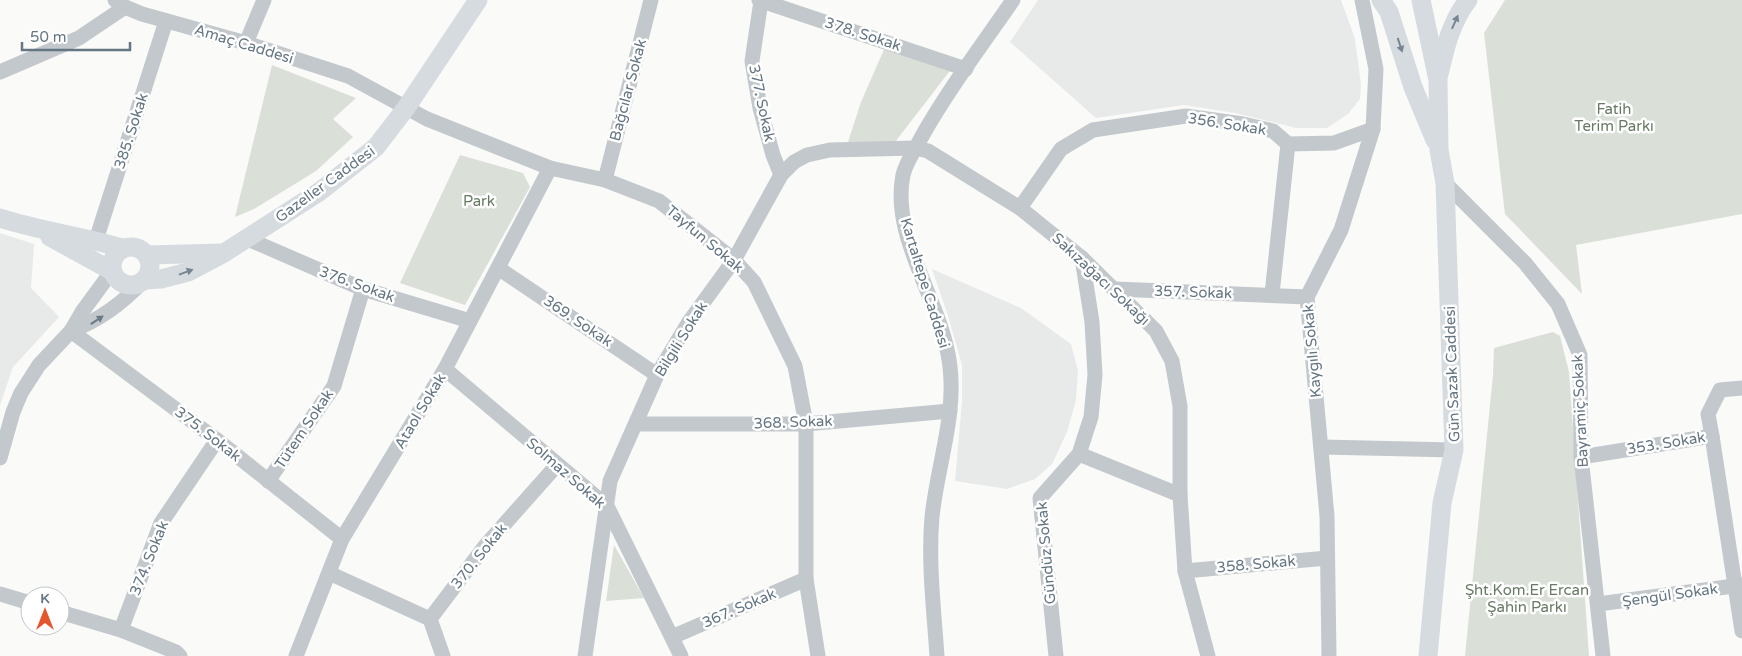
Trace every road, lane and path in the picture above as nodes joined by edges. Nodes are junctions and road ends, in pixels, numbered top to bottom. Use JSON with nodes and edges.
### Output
{"nodes":[{"id":1,"x":264,"y":0,"type":"edge"},
{"id":2,"x":478,"y":0,"type":"edge"},
{"id":3,"x":651,"y":0,"type":"edge"},
{"id":4,"x":760,"y":0,"type":"edge"},
{"id":5,"x":1014,"y":0,"type":"edge"},
{"id":6,"x":1362,"y":0,"type":"edge"},
{"id":7,"x":1381,"y":0,"type":"edge"},
{"id":8,"x":1421,"y":0,"type":"edge"},
{"id":9,"x":1468,"y":0,"type":"edge"},
{"id":10,"x":120,"y":4,"type":"edge"},
{"id":11,"x":166,"y":21,"type":"junction"},
{"id":12,"x":246,"y":43,"type":"junction"},
{"id":13,"x":966,"y":69,"type":"junction"},
{"id":14,"x":0,"y":72,"type":"edge"},
{"id":15,"x":1438,"y":80,"type":"junction"},
{"id":16,"x":406,"y":108,"type":"junction"},
{"id":17,"x":1374,"y":128,"type":"junction"},
{"id":18,"x":1288,"y":144,"type":"junction"},
{"id":19,"x":916,"y":148,"type":"junction"},
{"id":20,"x":1439,"y":150,"type":"junction"},
{"id":21,"x":550,"y":168,"type":"junction"},
{"id":22,"x":782,"y":175,"type":"junction"},
{"id":23,"x":605,"y":180,"type":"junction"},
{"id":24,"x":1445,"y":183,"type":"junction"},
{"id":25,"x":1020,"y":208,"type":"junction"},
{"id":26,"x":0,"y":218,"type":"edge"},
{"id":27,"x":38,"y":230,"type":"junction"},
{"id":28,"x":248,"y":239,"type":"junction"},
{"id":29,"x":96,"y":240,"type":"junction"},
{"id":30,"x":122,"y":248,"type":"junction"},
{"id":31,"x":224,"y":253,"type":"junction"},
{"id":32,"x":147,"y":255,"type":"junction"},
{"id":33,"x":1082,"y":258,"type":"junction"},
{"id":34,"x":734,"y":260,"type":"junction"},
{"id":35,"x":498,"y":268,"type":"junction"},
{"id":36,"x":112,"y":271,"type":"junction"},
{"id":37,"x":144,"y":280,"type":"junction"},
{"id":38,"x":363,"y":289,"type":"junction"},
{"id":39,"x":1115,"y":289,"type":"junction"},
{"id":40,"x":1272,"y":294,"type":"junction"},
{"id":41,"x":1306,"y":297,"type":"junction"},
{"id":42,"x":470,"y":320,"type":"junction"},
{"id":43,"x":71,"y":331,"type":"junction"},
{"id":44,"x":445,"y":369,"type":"junction"},
{"id":45,"x":657,"y":375,"type":"junction"},
{"id":46,"x":1742,"y":388,"type":"edge"},
{"id":47,"x":950,"y":411,"type":"junction"},
{"id":48,"x":636,"y":424,"type":"junction"},
{"id":49,"x":806,"y":424,"type":"junction"},
{"id":50,"x":1712,"y":436,"type":"junction"},
{"id":51,"x":2,"y":438,"type":"edge"},
{"id":52,"x":217,"y":440,"type":"junction"},
{"id":53,"x":1320,"y":447,"type":"junction"},
{"id":54,"x":1454,"y":450,"type":"junction"},
{"id":55,"x":1079,"y":454,"type":"junction"},
{"id":56,"x":1581,"y":457,"type":"junction"},
{"id":57,"x":0,"y":458,"type":"edge"},
{"id":58,"x":557,"y":465,"type":"junction"},
{"id":59,"x":268,"y":481,"type":"junction"},
{"id":60,"x":1180,"y":495,"type":"junction"},
{"id":61,"x":607,"y":506,"type":"junction"},
{"id":62,"x":342,"y":539,"type":"junction"},
{"id":63,"x":1327,"y":558,"type":"junction"},
{"id":64,"x":1185,"y":571,"type":"junction"},
{"id":65,"x":329,"y":573,"type":"junction"},
{"id":66,"x":806,"y":579,"type":"junction"},
{"id":67,"x":1739,"y":586,"type":"edge"},
{"id":68,"x":0,"y":594,"type":"edge"},
{"id":69,"x":20,"y":600,"type":"edge"},
{"id":70,"x":1598,"y":604,"type":"junction"},
{"id":71,"x":70,"y":615,"type":"edge"},
{"id":72,"x":430,"y":619,"type":"junction"},
{"id":73,"x":121,"y":630,"type":"junction"},
{"id":74,"x":1742,"y":631,"type":"edge"},
{"id":75,"x":672,"y":637,"type":"junction"},
{"id":76,"x":180,"y":656,"type":"edge"},
{"id":77,"x":296,"y":656,"type":"edge"},
{"id":78,"x":443,"y":656,"type":"edge"},
{"id":79,"x":585,"y":656,"type":"edge"},
{"id":80,"x":681,"y":656,"type":"edge"},
{"id":81,"x":818,"y":656,"type":"edge"},
{"id":82,"x":937,"y":656,"type":"edge"},
{"id":83,"x":1056,"y":656,"type":"edge"},
{"id":84,"x":1208,"y":656,"type":"edge"},
{"id":85,"x":1328,"y":656,"type":"edge"},
{"id":86,"x":1428,"y":656,"type":"edge"},
{"id":87,"x":1603,"y":656,"type":"edge"}],
"edges":[{"from":1,"to":12,"type":"street"},
{"from":2,"to":16,"type":"main road","name":"Gazeller Caddesi"},
{"from":3,"to":23,"type":"street","name":"Bağcılar Sokak"},
{"from":4,"to":13,"type":"street","name":"378. Sokak"},
{"from":4,"to":22,"type":"street","name":"377. Sokak"},
{"from":5,"to":13,"type":"street","name":"Kartaltepe Caddesi"},
{"from":6,"to":17,"type":"street","name":"Kaygılı Sokak"},
{"from":7,"to":20,"type":"main road","name":"Gün Sazak Caddesi","one_way":true},
{"from":8,"to":15,"type":"main road","name":"Gün Sazak Caddesi"},
{"from":15,"to":9,"type":"main road","one_way":true},
{"from":10,"to":11,"type":"street","name":"Amaç Caddesi"},
{"from":10,"to":14,"type":"street","name":"Amaç Caddesi"},
{"from":11,"to":12,"type":"street","name":"Amaç Caddesi"},
{"from":11,"to":29,"type":"street","name":"385. Sokak"},
{"from":12,"to":16,"type":"street","name":"Amaç Caddesi"},
{"from":13,"to":19,"type":"street","name":"Kartaltepe Caddesi"},
{"from":15,"to":20,"type":"main road","name":"Gün Sazak Caddesi"},
{"from":16,"to":21,"type":"street","name":"Tayfun Sokak"},
{"from":16,"to":28,"type":"main road","name":"Gazeller Caddesi"},
{"from":17,"to":18,"type":"street"},
{"from":17,"to":41,"type":"street","name":"Kaygılı Sokak"},
{"from":18,"to":25,"type":"street","name":"356. Sokak"},
{"from":18,"to":40,"type":"street"},
{"from":19,"to":22,"type":"street","name":"Bilgili Sokak"},
{"from":19,"to":25,"type":"street","name":"Sakızağacı Sokağı"},
{"from":19,"to":47,"type":"street","name":"Kartaltepe Caddesi"},
{"from":20,"to":24,"type":"main road","name":"Gün Sazak Caddesi"},
{"from":21,"to":23,"type":"street","name":"Tayfun Sokak"},
{"from":21,"to":35,"type":"street","name":"Ataol Sokak"},
{"from":22,"to":34,"type":"street","name":"Bilgili Sokak"},
{"from":23,"to":34,"type":"street","name":"Tayfun Sokak"},
{"from":24,"to":54,"type":"main road","name":"Gün Sazak Caddesi"},
{"from":24,"to":56,"type":"street","name":"Bayramiç Sokak"},
{"from":25,"to":33,"type":"street","name":"Sakızağacı Sokağı"},
{"from":26,"to":27,"type":"main road"},
{"from":27,"to":29,"type":"main road"},
{"from":27,"to":36,"type":"main road"},
{"from":28,"to":31,"type":"main road","name":"Gazeller Caddesi"},
{"from":28,"to":38,"type":"street","name":"376. Sokak"},
{"from":29,"to":30,"type":"main road"},
{"from":30,"to":32,"type":"main road"},
{"from":30,"to":36,"type":"main road"},
{"from":31,"to":32,"type":"main road","name":"Gazeller Caddesi"},
{"from":37,"to":31,"type":"main road","name":"Gazeller Caddesi","one_way":true},
{"from":32,"to":37,"type":"main road"},
{"from":33,"to":39,"type":"street","name":"Sakızağacı Sokağı"},
{"from":33,"to":55,"type":"street","name":"Gündüz Sokak"},
{"from":34,"to":45,"type":"street","name":"Bilgili Sokak"},
{"from":34,"to":49,"type":"street","name":"Tayfun Sokak"},
{"from":35,"to":42,"type":"street","name":"Ataol Sokak"},
{"from":35,"to":45,"type":"street","name":"369. Sokak"},
{"from":36,"to":37,"type":"main road"},
{"from":36,"to":43,"type":"street"},
{"from":43,"to":37,"type":"street","one_way":true},
{"from":38,"to":42,"type":"street","name":"376. Sokak"},
{"from":38,"to":59,"type":"street","name":"Tütem Sokak"},
{"from":39,"to":40,"type":"street","name":"357. Sokak"},
{"from":39,"to":60,"type":"street","name":"Sakızağacı Sokağı"},
{"from":40,"to":41,"type":"street","name":"357. Sokak"},
{"from":41,"to":53,"type":"street","name":"Kaygılı Sokak"},
{"from":42,"to":44,"type":"street","name":"Ataol Sokak"},
{"from":43,"to":51,"type":"street"},
{"from":43,"to":52,"type":"street","name":"375. Sokak"},
{"from":44,"to":58,"type":"street","name":"Solmaz Sokak"},
{"from":44,"to":62,"type":"street","name":"Ataol Sokak"},
{"from":45,"to":48,"type":"street","name":"Bilgili Sokak"},
{"from":46,"to":50,"type":"street","name":"353. Sokak"},
{"from":47,"to":49,"type":"street","name":"368. Sokak"},
{"from":47,"to":82,"type":"street","name":"Kartaltepe Caddesi"},
{"from":48,"to":49,"type":"street","name":"368. Sokak"},
{"from":48,"to":61,"type":"street","name":"Bilgili Sokak"},
{"from":49,"to":66,"type":"street","name":"Tayfun Sokak"},
{"from":50,"to":56,"type":"street","name":"353. Sokak"},
{"from":50,"to":67,"type":"street"},
{"from":51,"to":57,"type":"street"},
{"from":52,"to":59,"type":"street","name":"375. Sokak"},
{"from":52,"to":73,"type":"street","name":"374. Sokak"},
{"from":53,"to":54,"type":"street"},
{"from":53,"to":63,"type":"street","name":"Kaygılı Sokak"},
{"from":54,"to":86,"type":"main road","name":"Gün Sazak Caddesi"},
{"from":55,"to":60,"type":"street"},
{"from":55,"to":83,"type":"street","name":"Gündüz Sokak"},
{"from":56,"to":70,"type":"street","name":"Bayramiç Sokak"},
{"from":58,"to":61,"type":"street","name":"Solmaz Sokak"},
{"from":58,"to":72,"type":"street","name":"370. Sokak"},
{"from":59,"to":62,"type":"street","name":"375. Sokak"},
{"from":60,"to":64,"type":"street","name":"Sakızağacı Sokağı"},
{"from":61,"to":75,"type":"street","name":"Solmaz Sokak"},
{"from":61,"to":79,"type":"street","name":"Bilgili Sokak"},
{"from":62,"to":65,"type":"street","name":"Ataol Sokak"},
{"from":63,"to":64,"type":"street","name":"358. Sokak"},
{"from":63,"to":85,"type":"street","name":"Kaygılı Sokak"},
{"from":64,"to":84,"type":"street","name":"Sakızağacı Sokağı"},
{"from":65,"to":72,"type":"street"},
{"from":65,"to":77,"type":"street","name":"Ataol Sokak"},
{"from":66,"to":75,"type":"street","name":"367. Sokak"},
{"from":66,"to":81,"type":"street","name":"Tayfun Sokak"},
{"from":67,"to":70,"type":"street","name":"Şengül Sokak"},
{"from":67,"to":74,"type":"street"},
{"from":68,"to":69,"type":"street"},
{"from":70,"to":87,"type":"street","name":"Bayramiç Sokak"},
{"from":71,"to":73,"type":"street"},
{"from":72,"to":78,"type":"street"},
{"from":73,"to":76,"type":"street"},
{"from":75,"to":80,"type":"street","name":"Solmaz Sokak"}]}
